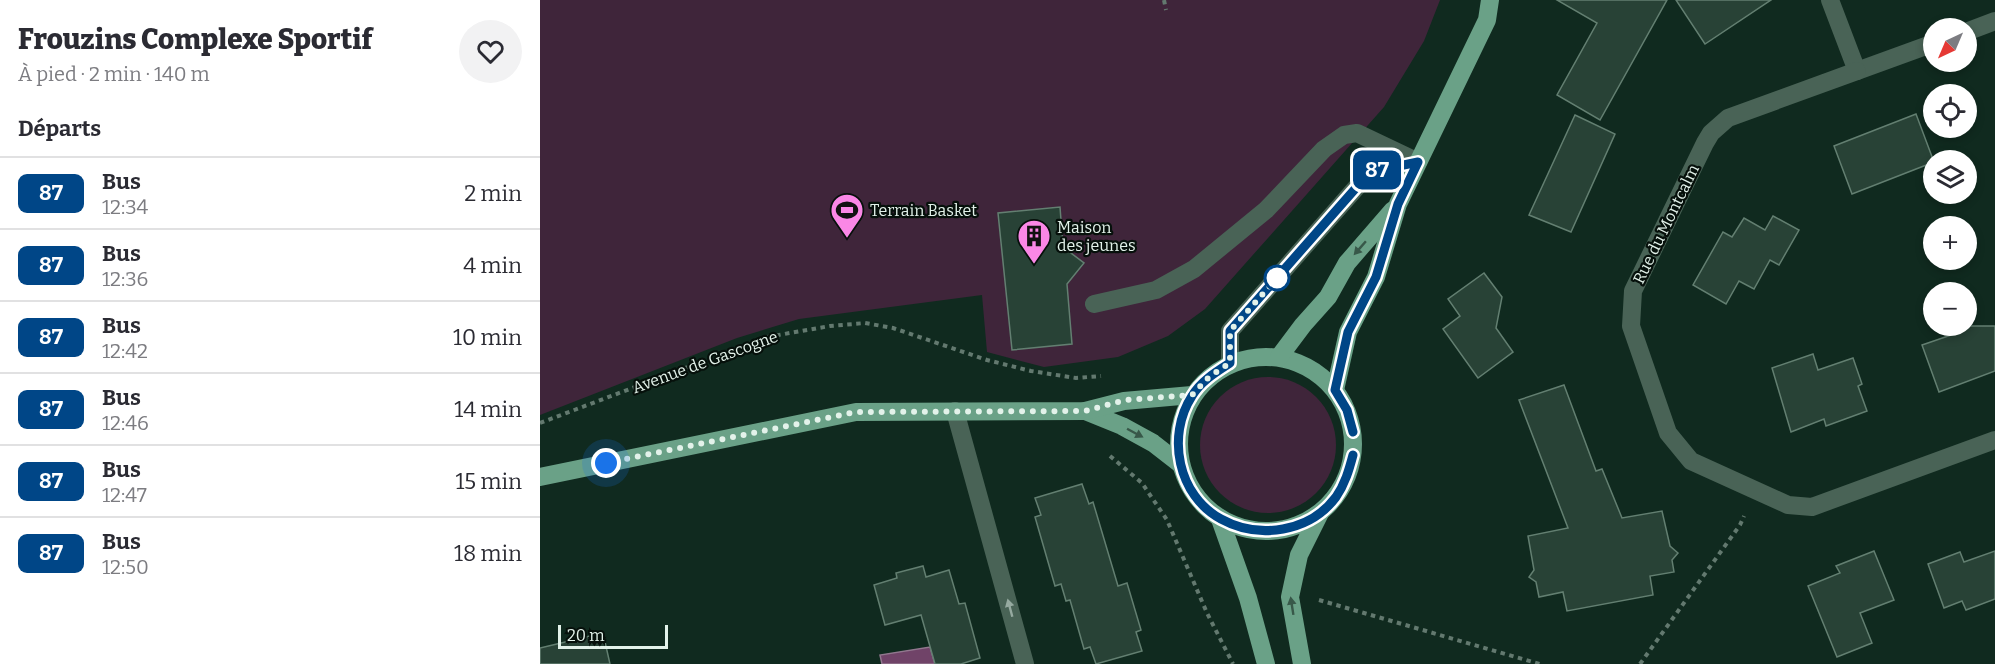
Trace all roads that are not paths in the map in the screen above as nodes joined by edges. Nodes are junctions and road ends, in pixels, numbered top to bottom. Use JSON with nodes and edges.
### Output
{"nodes":[{"id":1,"x":1490,"y":0,"type":"edge"},
{"id":2,"x":1830,"y":0,"type":"edge"},
{"id":3,"x":1995,"y":21,"type":"edge"},
{"id":4,"x":1977,"y":28,"type":"edge"},
{"id":5,"x":1923,"y":48,"type":"edge"},
{"id":6,"x":1857,"y":71,"type":"junction"},
{"id":7,"x":1418,"y":162,"type":"junction"},
{"id":8,"x":1398,"y":204,"type":"junction"},
{"id":9,"x":1094,"y":304,"type":"dead end"},
{"id":10,"x":1279,"y":357,"type":"junction"},
{"id":11,"x":1230,"y":363,"type":"junction"},
{"id":12,"x":1335,"y":390,"type":"junction"},
{"id":13,"x":1192,"y":395,"type":"junction"},
{"id":14,"x":955,"y":411,"type":"junction"},
{"id":15,"x":1085,"y":411,"type":"junction"},
{"id":16,"x":1995,"y":440,"type":"edge"},
{"id":17,"x":1180,"y":464,"type":"junction"},
{"id":18,"x":540,"y":477,"type":"edge"},
{"id":19,"x":1320,"y":513,"type":"junction"},
{"id":20,"x":1220,"y":519,"type":"junction"},
{"id":21,"x":1025,"y":664,"type":"edge"},
{"id":22,"x":1266,"y":664,"type":"edge"},
{"id":23,"x":1302,"y":664,"type":"edge"}],
"edges":[{"from":1,"to":7,"type":"main road"},
{"from":2,"to":6,"type":"street"},
{"from":3,"to":4,"type":"street"},
{"from":5,"to":6,"type":"street","name":"Rue du Montcalm"},
{"from":6,"to":16,"type":"street","name":"Rue du Montcalm"},
{"from":7,"to":8,"type":"main road"},
{"from":7,"to":9,"type":"street"},
{"from":7,"to":11,"type":"street"},
{"from":8,"to":10,"type":"main road","one_way":true},
{"from":8,"to":12,"type":"main road"},
{"from":10,"to":11,"type":"main road"},
{"from":10,"to":12,"type":"main road"},
{"from":11,"to":13,"type":"main road"},
{"from":12,"to":19,"type":"main road"},
{"from":13,"to":15,"type":"main road"},
{"from":13,"to":17,"type":"main road"},
{"from":14,"to":15,"type":"main road"},
{"from":14,"to":18,"type":"main road"},
{"from":21,"to":14,"type":"street","one_way":true},
{"from":15,"to":17,"type":"main road","one_way":true},
{"from":17,"to":20,"type":"main road"},
{"from":19,"to":20,"type":"main road"},
{"from":23,"to":19,"type":"main road","one_way":true},
{"from":20,"to":22,"type":"main road"}]}
